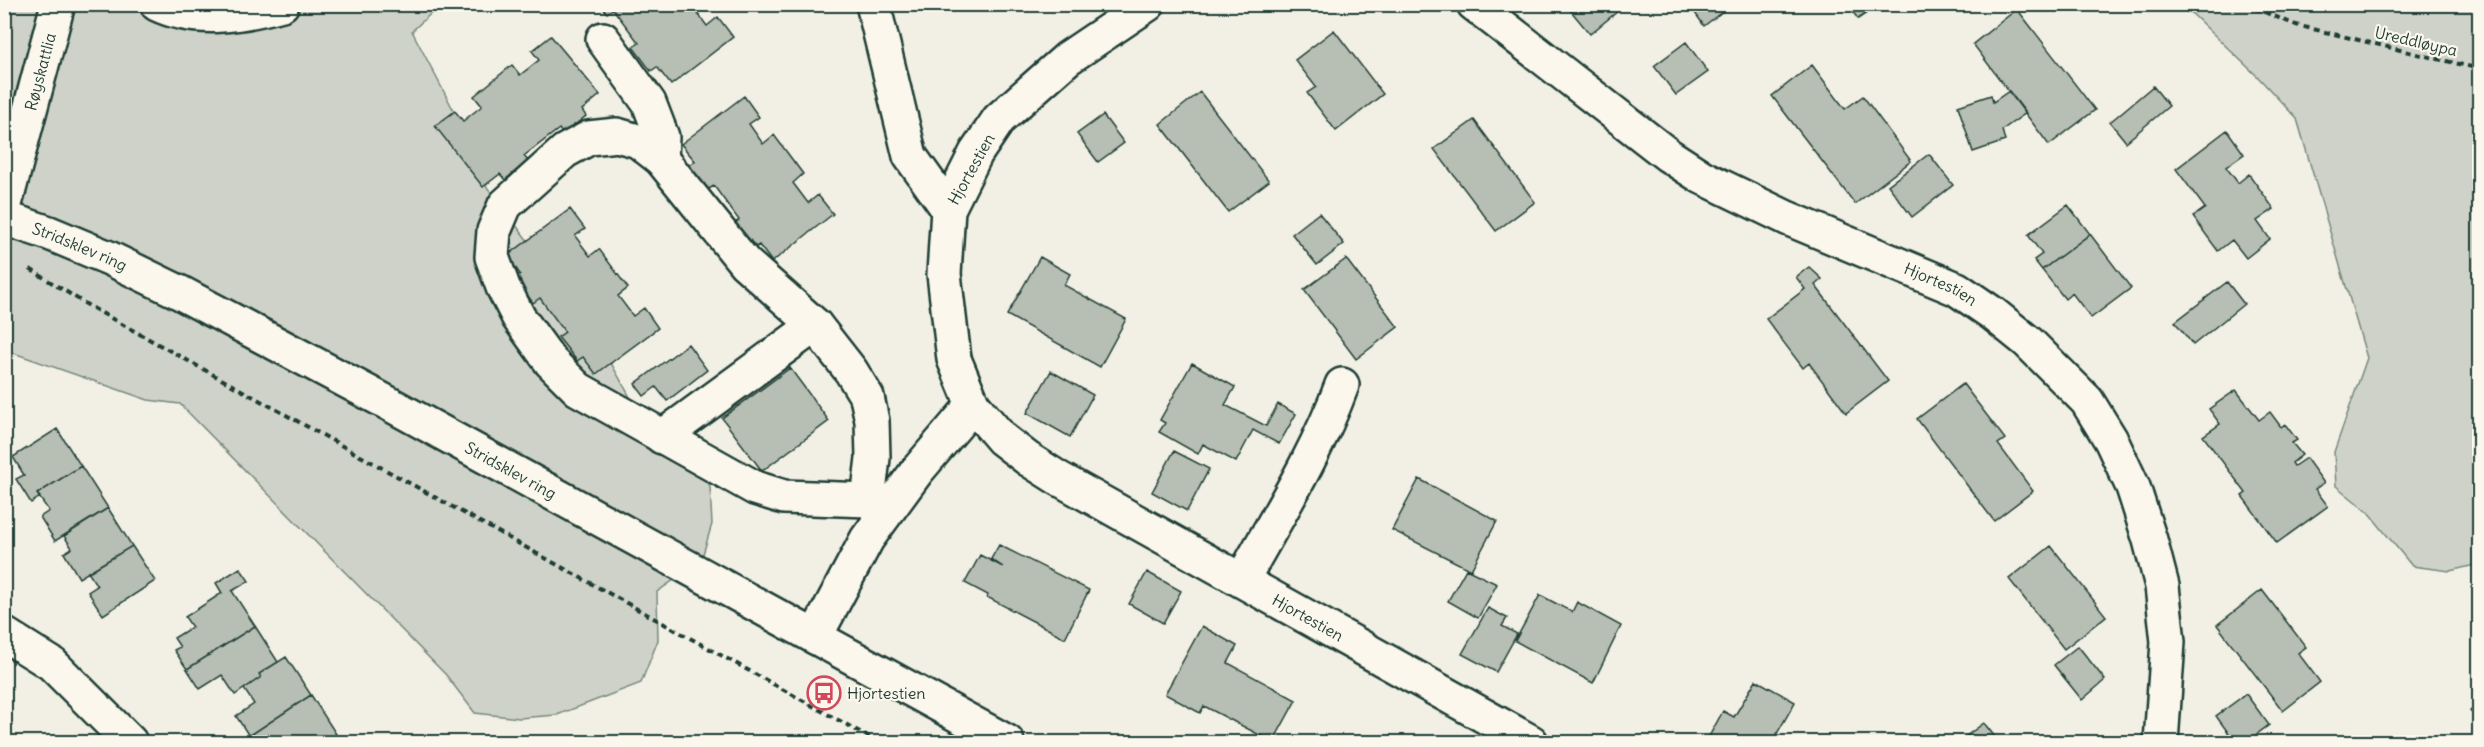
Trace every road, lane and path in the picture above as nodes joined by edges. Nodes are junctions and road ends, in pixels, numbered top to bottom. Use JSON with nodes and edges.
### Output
{"nodes":[{"id":1,"x":58,"y":4,"type":"edge"},
{"id":2,"x":157,"y":4,"type":"edge"},
{"id":3,"x":282,"y":4,"type":"edge"},
{"id":4,"x":873,"y":4,"type":"edge"},
{"id":5,"x":1148,"y":4,"type":"edge"},
{"id":6,"x":1474,"y":4,"type":"edge"},
{"id":7,"x":2245,"y":4,"type":"edge"},
{"id":8,"x":603,"y":39,"type":"dead end"},
{"id":9,"x":2480,"y":69,"type":"edge"},
{"id":10,"x":661,"y":159,"type":"junction"},
{"id":11,"x":4,"y":208,"type":"edge"},
{"id":12,"x":948,"y":209,"type":"junction"},
{"id":13,"x":4,"y":218,"type":"edge"},
{"id":14,"x":21,"y":265,"type":"dead end"},
{"id":15,"x":815,"y":325,"type":"junction"},
{"id":16,"x":1342,"y":385,"type":"dead end"},
{"id":17,"x":973,"y":405,"type":"junction"},
{"id":18,"x":662,"y":437,"type":"junction"},
{"id":19,"x":877,"y":506,"type":"junction"},
{"id":20,"x":1242,"y":580,"type":"junction"},
{"id":21,"x":4,"y":634,"type":"edge"},
{"id":22,"x":815,"y":637,"type":"junction"},
{"id":23,"x":130,"y":742,"type":"edge"},
{"id":24,"x":878,"y":742,"type":"edge"},
{"id":25,"x":1007,"y":742,"type":"edge"},
{"id":26,"x":1531,"y":742,"type":"edge"},
{"id":27,"x":2161,"y":742,"type":"edge"}],
"edges":[{"from":1,"to":11,"type":"street","name":"Røyskattlia"},
{"from":2,"to":3,"type":"street"},
{"from":4,"to":12,"type":"street"},
{"from":5,"to":12,"type":"street","name":"Hjortestien"},
{"from":6,"to":27,"type":"street","name":"Hjortestien"},
{"from":7,"to":9,"type":"path","name":"Ureddløypa"},
{"from":8,"to":10,"type":"street"},
{"from":10,"to":15,"type":"street"},
{"from":10,"to":18,"type":"street"},
{"from":12,"to":17,"type":"street","name":"Hjortestien"},
{"from":13,"to":22,"type":"street","name":"Stridsklev ring"},
{"from":14,"to":24,"type":"path"},
{"from":15,"to":18,"type":"street"},
{"from":15,"to":19,"type":"street"},
{"from":16,"to":20,"type":"street"},
{"from":17,"to":19,"type":"street"},
{"from":17,"to":20,"type":"street","name":"Hjortestien"},
{"from":18,"to":19,"type":"street"},
{"from":19,"to":22,"type":"street"},
{"from":20,"to":26,"type":"street","name":"Hjortestien"},
{"from":21,"to":23,"type":"street"},
{"from":22,"to":25,"type":"street","name":"Stridsklev ring"}]}
